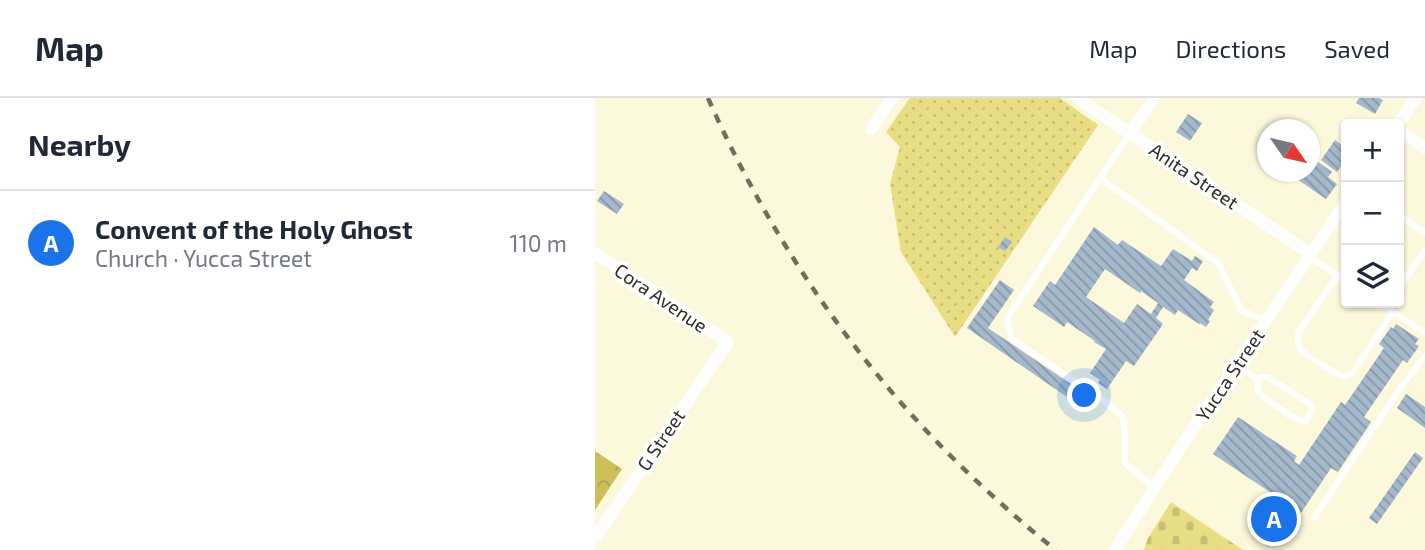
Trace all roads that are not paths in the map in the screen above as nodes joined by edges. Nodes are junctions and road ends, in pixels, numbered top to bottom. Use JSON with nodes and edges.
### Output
{"nodes":[{"id":1,"x":892,"y":98,"type":"edge"},
{"id":2,"x":1077,"y":98,"type":"edge"},
{"id":3,"x":1154,"y":98,"type":"edge"},
{"id":4,"x":1416,"y":98,"type":"edge"},
{"id":5,"x":1401,"y":119,"type":"edge"},
{"id":6,"x":871,"y":129,"type":"dead end"},
{"id":7,"x":1130,"y":133,"type":"junction"},
{"id":8,"x":1404,"y":133,"type":"edge"},
{"id":9,"x":1425,"y":148,"type":"edge"},
{"id":10,"x":1101,"y":178,"type":"junction"},
{"id":11,"x":1341,"y":210,"type":"edge"},
{"id":12,"x":1404,"y":219,"type":"edge"},
{"id":13,"x":1425,"y":233,"type":"edge"},
{"id":14,"x":1425,"y":250,"type":"edge"},
{"id":15,"x":595,"y":253,"type":"edge"},
{"id":16,"x":1311,"y":256,"type":"junction"},
{"id":17,"x":1338,"y":275,"type":"junction"},
{"id":18,"x":1341,"y":277,"type":"edge"},
{"id":19,"x":1404,"y":281,"type":"edge"},
{"id":20,"x":1388,"y":308,"type":"edge"},
{"id":21,"x":1393,"y":312,"type":"junction"},
{"id":22,"x":1267,"y":321,"type":"junction"},
{"id":23,"x":1425,"y":333,"type":"edge"},
{"id":24,"x":728,"y":342,"type":"joint"},
{"id":25,"x":1425,"y":356,"type":"edge"},
{"id":26,"x":1237,"y":365,"type":"junction"},
{"id":27,"x":1259,"y":380,"type":"junction"},
{"id":28,"x":1155,"y":488,"type":"junction"},
{"id":29,"x":1314,"y":519,"type":"dead end"},
{"id":30,"x":595,"y":538,"type":"edge"},
{"id":31,"x":1115,"y":550,"type":"edge"}],
"edges":[{"from":1,"to":6,"type":"street"},
{"from":2,"to":7,"type":"street","name":"Anita Street"},
{"from":3,"to":7,"type":"street"},
{"from":4,"to":5,"type":"street"},
{"from":7,"to":10,"type":"lane"},
{"from":7,"to":16,"type":"street","name":"Anita Street"},
{"from":8,"to":9,"type":"street"},
{"from":10,"to":22,"type":"lane"},
{"from":10,"to":28,"type":"lane"},
{"from":11,"to":16,"type":"street","name":"Yucca Street"},
{"from":12,"to":13,"type":"lane"},
{"from":14,"to":19,"type":"lane"},
{"from":15,"to":24,"type":"street","name":"Cora Avenue"},
{"from":16,"to":17,"type":"lane"},
{"from":16,"to":22,"type":"street","name":"Yucca Street"},
{"from":17,"to":18,"type":"lane"},
{"from":17,"to":21,"type":"lane"},
{"from":20,"to":21,"type":"lane"},
{"from":21,"to":23,"type":"lane"},
{"from":22,"to":26,"type":"street","name":"Yucca Street"},
{"from":24,"to":30,"type":"street","name":"G Street"},
{"from":25,"to":29,"type":"lane"},
{"from":26,"to":27,"type":"lane"},
{"from":26,"to":28,"type":"street","name":"Yucca Street"},
{"from":27,"to":27,"type":"lane"},
{"from":28,"to":31,"type":"street","name":"Yucca Street"}]}
